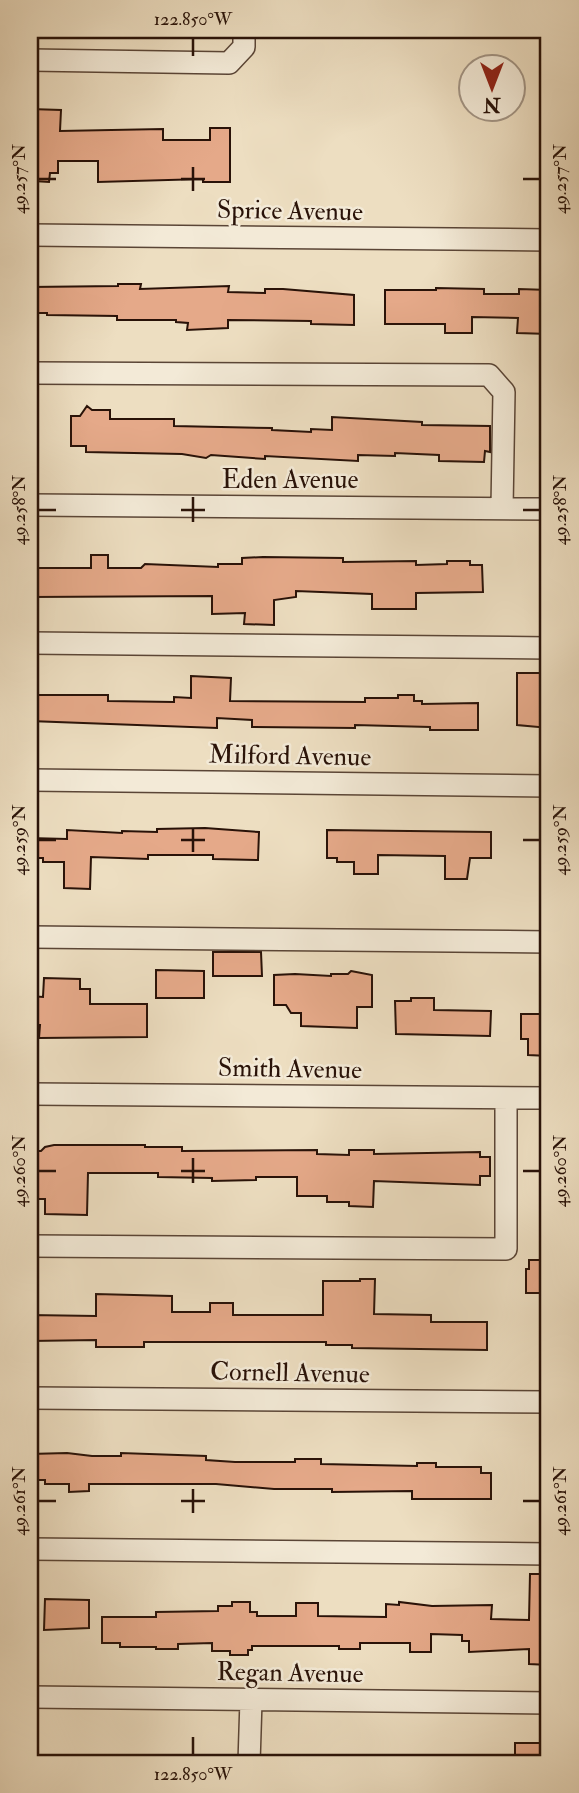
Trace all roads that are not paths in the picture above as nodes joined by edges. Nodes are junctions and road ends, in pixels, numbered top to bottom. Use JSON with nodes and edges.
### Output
{"nodes":[{"id":1,"x":244,"y":30,"type":"edge"},
{"id":2,"x":30,"y":60,"type":"edge"},
{"id":3,"x":30,"y":235,"type":"edge"},
{"id":4,"x":549,"y":240,"type":"edge"},
{"id":5,"x":30,"y":373,"type":"edge"},
{"id":6,"x":30,"y":505,"type":"edge"},
{"id":7,"x":502,"y":508,"type":"junction"},
{"id":8,"x":549,"y":509,"type":"edge"},
{"id":9,"x":30,"y":643,"type":"edge"},
{"id":10,"x":549,"y":648,"type":"edge"},
{"id":11,"x":30,"y":780,"type":"edge"},
{"id":12,"x":549,"y":786,"type":"edge"},
{"id":13,"x":30,"y":937,"type":"edge"},
{"id":14,"x":549,"y":942,"type":"edge"},
{"id":15,"x":30,"y":1094,"type":"edge"},
{"id":16,"x":506,"y":1098,"type":"junction"},
{"id":17,"x":549,"y":1098,"type":"edge"},
{"id":18,"x":30,"y":1245,"type":"edge"},
{"id":19,"x":30,"y":1398,"type":"edge"},
{"id":20,"x":549,"y":1402,"type":"edge"},
{"id":21,"x":30,"y":1549,"type":"edge"},
{"id":22,"x":549,"y":1554,"type":"edge"},
{"id":23,"x":30,"y":1698,"type":"edge"},
{"id":24,"x":251,"y":1700,"type":"junction"},
{"id":25,"x":549,"y":1703,"type":"edge"},
{"id":26,"x":249,"y":1763,"type":"edge"}],
"edges":[{"from":1,"to":2,"type":"street"},
{"from":3,"to":4,"type":"street","name":"Sprice Avenue"},
{"from":5,"to":7,"type":"street"},
{"from":6,"to":7,"type":"street","name":"Eden Avenue"},
{"from":7,"to":8,"type":"street","name":"Eden Avenue"},
{"from":9,"to":10,"type":"street"},
{"from":11,"to":12,"type":"street","name":"Milford Avenue"},
{"from":13,"to":14,"type":"street"},
{"from":15,"to":16,"type":"street","name":"Smith Avenue"},
{"from":16,"to":17,"type":"street","name":"Smith Avenue"},
{"from":16,"to":18,"type":"street"},
{"from":19,"to":20,"type":"street","name":"Cornell Avenue"},
{"from":21,"to":22,"type":"street"},
{"from":23,"to":24,"type":"street","name":"Regan Avenue"},
{"from":24,"to":25,"type":"street","name":"Regan Avenue"},
{"from":24,"to":26,"type":"street"}]}
